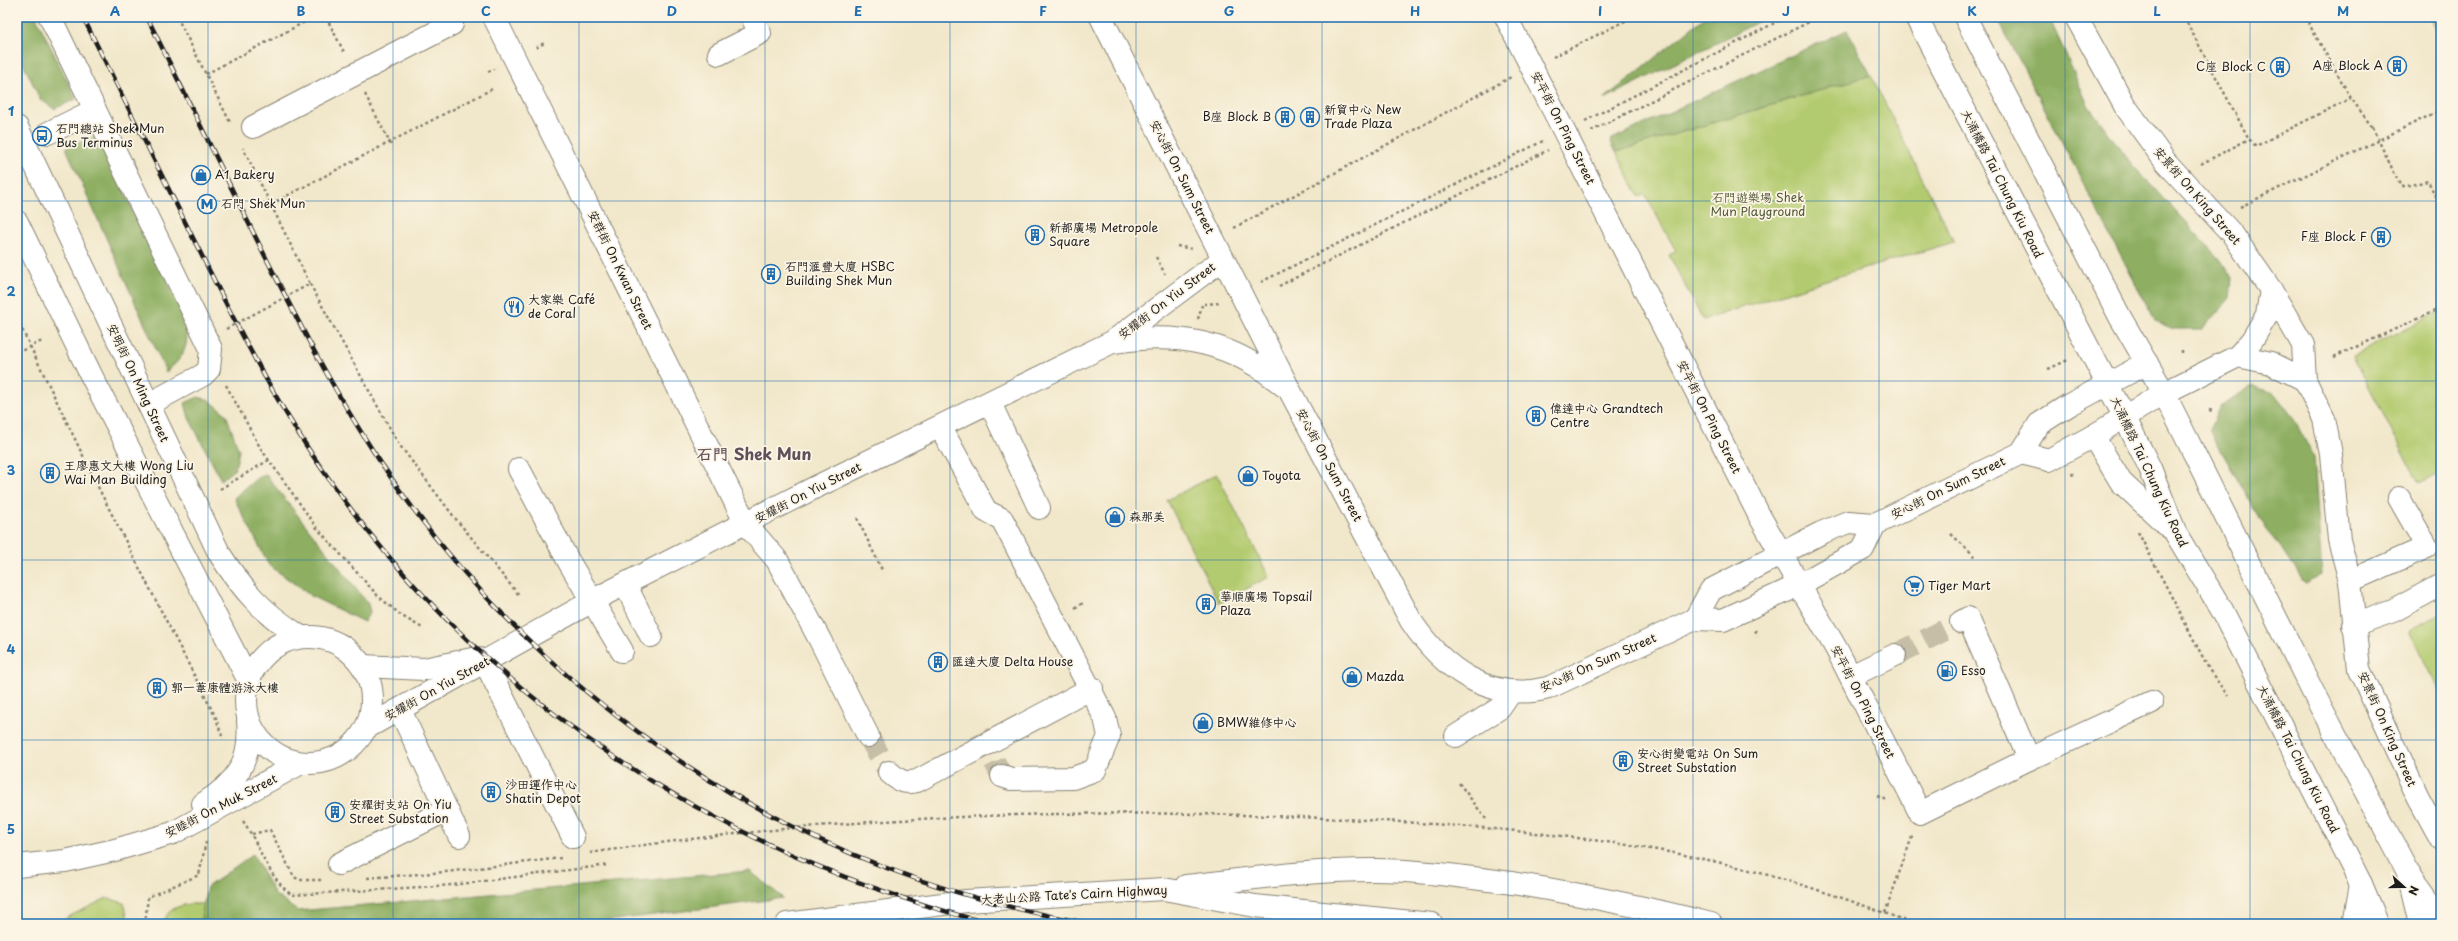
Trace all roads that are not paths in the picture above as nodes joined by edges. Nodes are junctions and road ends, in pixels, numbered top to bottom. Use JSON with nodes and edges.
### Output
{"nodes":[{"id":1,"x":50,"y":17,"type":"edge"},
{"id":2,"x":494,"y":17,"type":"edge"},
{"id":3,"x":752,"y":17,"type":"edge"},
{"id":4,"x":1101,"y":17,"type":"edge"},
{"id":5,"x":1506,"y":17,"type":"edge"},
{"id":6,"x":1916,"y":17,"type":"edge"},
{"id":7,"x":1965,"y":17,"type":"edge"},
{"id":8,"x":2076,"y":17,"type":"edge"},
{"id":9,"x":452,"y":24,"type":"dead end"},
{"id":10,"x":719,"y":54,"type":"dead end"},
{"id":11,"x":95,"y":110,"type":"junction"},
{"id":12,"x":17,"y":127,"type":"edge"},
{"id":13,"x":242,"y":133,"type":"road end"},
{"id":14,"x":48,"y":134,"type":"dead end"},
{"id":15,"x":17,"y":222,"type":"edge"},
{"id":16,"x":1222,"y":259,"type":"junction"},
{"id":17,"x":2271,"y":290,"type":"junction"},
{"id":18,"x":1112,"y":342,"type":"junction"},
{"id":19,"x":2238,"y":356,"type":"junction"},
{"id":20,"x":2147,"y":362,"type":"junction"},
{"id":21,"x":2305,"y":380,"type":"junction"},
{"id":22,"x":2107,"y":384,"type":"junction"},
{"id":23,"x":1290,"y":391,"type":"junction"},
{"id":24,"x":2164,"y":393,"type":"junction"},
{"id":25,"x":990,"y":403,"type":"junction"},
{"id":26,"x":149,"y":404,"type":"junction"},
{"id":27,"x":2124,"y":416,"type":"junction"},
{"id":28,"x":941,"y":428,"type":"junction"},
{"id":29,"x":2093,"y":436,"type":"junction"},
{"id":30,"x":2021,"y":454,"type":"junction"},
{"id":31,"x":519,"y":469,"type":"dead end"},
{"id":32,"x":2399,"y":498,"type":"dead end"},
{"id":33,"x":1039,"y":508,"type":"dead end"},
{"id":34,"x":746,"y":524,"type":"junction"},
{"id":35,"x":1875,"y":524,"type":"junction"},
{"id":36,"x":2176,"y":534,"type":"junction"},
{"id":37,"x":2434,"y":545,"type":"edge"},
{"id":38,"x":1780,"y":555,"type":"junction"},
{"id":39,"x":2350,"y":581,"type":"junction"},
{"id":40,"x":625,"y":584,"type":"junction"},
{"id":41,"x":2441,"y":585,"type":"edge"},
{"id":42,"x":1797,"y":586,"type":"junction"},
{"id":43,"x":592,"y":602,"type":"junction"},
{"id":44,"x":1695,"y":619,"type":"junction"},
{"id":45,"x":1961,"y":622,"type":"dead end"},
{"id":46,"x":2353,"y":625,"type":"junction"},
{"id":47,"x":651,"y":636,"type":"dead end"},
{"id":48,"x":301,"y":637,"type":"junction"},
{"id":49,"x":508,"y":649,"type":"junction"},
{"id":50,"x":622,"y":651,"type":"dead end"},
{"id":51,"x":1896,"y":655,"type":"tunnel mouth"},
{"id":52,"x":485,"y":662,"type":"junction"},
{"id":53,"x":363,"y":666,"type":"junction"},
{"id":54,"x":1850,"y":676,"type":"junction"},
{"id":55,"x":249,"y":681,"type":"junction"},
{"id":56,"x":1092,"y":688,"type":"junction"},
{"id":57,"x":1511,"y":692,"type":"junction"},
{"id":58,"x":2152,"y":702,"type":"dead end"},
{"id":59,"x":400,"y":710,"type":"junction"},
{"id":60,"x":248,"y":715,"type":"junction"},
{"id":61,"x":366,"y":728,"type":"junction"},
{"id":62,"x":868,"y":736,"type":"tunnel mouth"},
{"id":63,"x":1456,"y":736,"type":"dead end"},
{"id":64,"x":2028,"y":759,"type":"junction"},
{"id":65,"x":301,"y":764,"type":"junction"},
{"id":66,"x":889,"y":772,"type":"tunnel mouth"},
{"id":67,"x":1002,"y":776,"type":"dead end"},
{"id":68,"x":2441,"y":839,"type":"edge"},
{"id":69,"x":579,"y":845,"type":"road end"},
{"id":70,"x":115,"y":850,"type":"junction"},
{"id":71,"x":17,"y":866,"type":"edge"},
{"id":72,"x":2407,"y":870,"type":"junction"},
{"id":73,"x":334,"y":872,"type":"road end"},
{"id":74,"x":2361,"y":884,"type":"junction"},
{"id":75,"x":1164,"y":889,"type":"junction"},
{"id":76,"x":2441,"y":917,"type":"edge"},
{"id":77,"x":787,"y":924,"type":"edge"},
{"id":78,"x":1432,"y":924,"type":"edge"},
{"id":79,"x":1711,"y":924,"type":"edge"},
{"id":80,"x":2354,"y":924,"type":"edge"},
{"id":81,"x":2378,"y":924,"type":"edge"},
{"id":82,"x":2420,"y":924,"type":"edge"}],
"edges":[{"from":1,"to":11,"type":"main road"},
{"from":2,"to":34,"type":"main road","name":"安群街 On Kwan Street"},
{"from":3,"to":10,"type":"main road"},
{"from":4,"to":16,"type":"main road","name":"安心街 On Sum Street"},
{"from":5,"to":38,"type":"main road","name":"安平街 On Ping Street"},
{"from":6,"to":22,"type":"main road","name":"大涌橋路 Tai Chung Kiu Road"},
{"from":7,"to":20,"type":"main road"},
{"from":8,"to":17,"type":"main road","name":"安景街 On King Street"},
{"from":9,"to":13,"type":"main road"},
{"from":11,"to":14,"type":"main road"},
{"from":11,"to":26,"type":"main road"},
{"from":12,"to":26,"type":"main road","name":"安明街 On Ming Street"},
{"from":15,"to":55,"type":"main road"},
{"from":16,"to":18,"type":"main road","name":"安耀街 On Yiu Street"},
{"from":16,"to":23,"type":"main road","name":"安心街 On Sum Street"},
{"from":17,"to":19,"type":"main road"},
{"from":17,"to":21,"type":"main road","name":"安景街 On King Street"},
{"from":18,"to":23,"type":"main road","name":"安耀街 On Yiu Street"},
{"from":18,"to":25,"type":"main road","name":"安耀街 On Yiu Street"},
{"from":19,"to":21,"type":"main road"},
{"from":19,"to":24,"type":"main road"},
{"from":20,"to":22,"type":"main road","name":"安心街 On Sum Street"},
{"from":20,"to":24,"type":"main road"},
{"from":21,"to":39,"type":"main road","name":"安景街 On King Street"},
{"from":22,"to":27,"type":"main road","name":"大涌橋路 Tai Chung Kiu Road"},
{"from":22,"to":30,"type":"main road","name":"安心街 On Sum Street"},
{"from":23,"to":57,"type":"main road","name":"安心街 On Sum Street"},
{"from":24,"to":27,"type":"main road"},
{"from":24,"to":72,"type":"main road"},
{"from":25,"to":28,"type":"main road","name":"安耀街 On Yiu Street"},
{"from":25,"to":33,"type":"main road"},
{"from":26,"to":48,"type":"main road","name":"安明街 On Ming Street"},
{"from":27,"to":29,"type":"main road","name":"安心街 On Sum Street"},
{"from":27,"to":36,"type":"main road","name":"大涌橋路 Tai Chung Kiu Road"},
{"from":28,"to":34,"type":"main road","name":"安耀街 On Yiu Street"},
{"from":28,"to":56,"type":"main road"},
{"from":29,"to":30,"type":"main road","name":"安心街 On Sum Street"},
{"from":29,"to":36,"type":"main road"},
{"from":30,"to":35,"type":"main road","name":"安心街 On Sum Street"},
{"from":31,"to":43,"type":"main road"},
{"from":32,"to":37,"type":"main road"},
{"from":34,"to":40,"type":"main road","name":"安耀街 On Yiu Street"},
{"from":34,"to":62,"type":"main road","name":"安群街 On Kwan Street"},
{"from":35,"to":38,"type":"main road","name":"安心街 On Sum Street"},
{"from":35,"to":42,"type":"main road","name":"安心街 On Sum Street"},
{"from":36,"to":74,"type":"main road","name":"大涌橋路 Tai Chung Kiu Road"},
{"from":37,"to":39,"type":"main road"},
{"from":38,"to":42,"type":"main road","name":"安平街 On Ping Street"},
{"from":38,"to":44,"type":"main road","name":"安心街 On Sum Street"},
{"from":39,"to":46,"type":"main road","name":"安景街 On King Street"},
{"from":40,"to":43,"type":"main road","name":"安耀街 On Yiu Street"},
{"from":40,"to":47,"type":"main road"},
{"from":41,"to":46,"type":"main road"},
{"from":42,"to":44,"type":"main road","name":"安心街 On Sum Street"},
{"from":42,"to":54,"type":"main road","name":"安平街 On Ping Street"},
{"from":43,"to":49,"type":"main road","name":"安耀街 On Yiu Street"},
{"from":43,"to":50,"type":"main road"},
{"from":44,"to":57,"type":"main road","name":"安心街 On Sum Street"},
{"from":45,"to":64,"type":"main road"},
{"from":46,"to":68,"type":"main road","name":"安景街 On King Street"},
{"from":48,"to":53,"type":"main road"},
{"from":48,"to":55,"type":"main road"},
{"from":49,"to":52,"type":"main road","name":"安耀街 On Yiu Street"},
{"from":49,"to":53,"type":"main road","name":"安耀街 On Yiu Street"},
{"from":51,"to":54,"type":"main road"},
{"from":52,"to":59,"type":"main road","name":"安耀街 On Yiu Street"},
{"from":52,"to":69,"type":"main road"},
{"from":53,"to":61,"type":"main road"},
{"from":54,"to":64,"type":"main road","name":"安平街 On Ping Street"},
{"from":55,"to":60,"type":"main road"},
{"from":56,"to":66,"type":"main road"},
{"from":56,"to":67,"type":"main road"},
{"from":57,"to":63,"type":"main road"},
{"from":58,"to":64,"type":"main road"},
{"from":59,"to":61,"type":"main road","name":"安耀街 On Yiu Street"},
{"from":59,"to":73,"type":"main road"},
{"from":60,"to":65,"type":"main road"},
{"from":60,"to":70,"type":"main road","name":"安睦街 On Muk Street"},
{"from":61,"to":65,"type":"main road"},
{"from":65,"to":70,"type":"main road","name":"安睦街 On Muk Street"},
{"from":70,"to":71,"type":"main road","name":"安睦街 On Muk Street"},
{"from":72,"to":76,"type":"main road"},
{"from":72,"to":82,"type":"main road"},
{"from":74,"to":80,"type":"main road"},
{"from":74,"to":81,"type":"main road","name":"大涌橋路 Tai Chung Kiu Road"},
{"from":75,"to":77,"type":"main road","name":"大老山公路 Tate's Cairn Highway"},
{"from":75,"to":78,"type":"main road","name":"大老山公路 Tate's Cairn Highway"},
{"from":75,"to":79,"type":"main road"}]}
